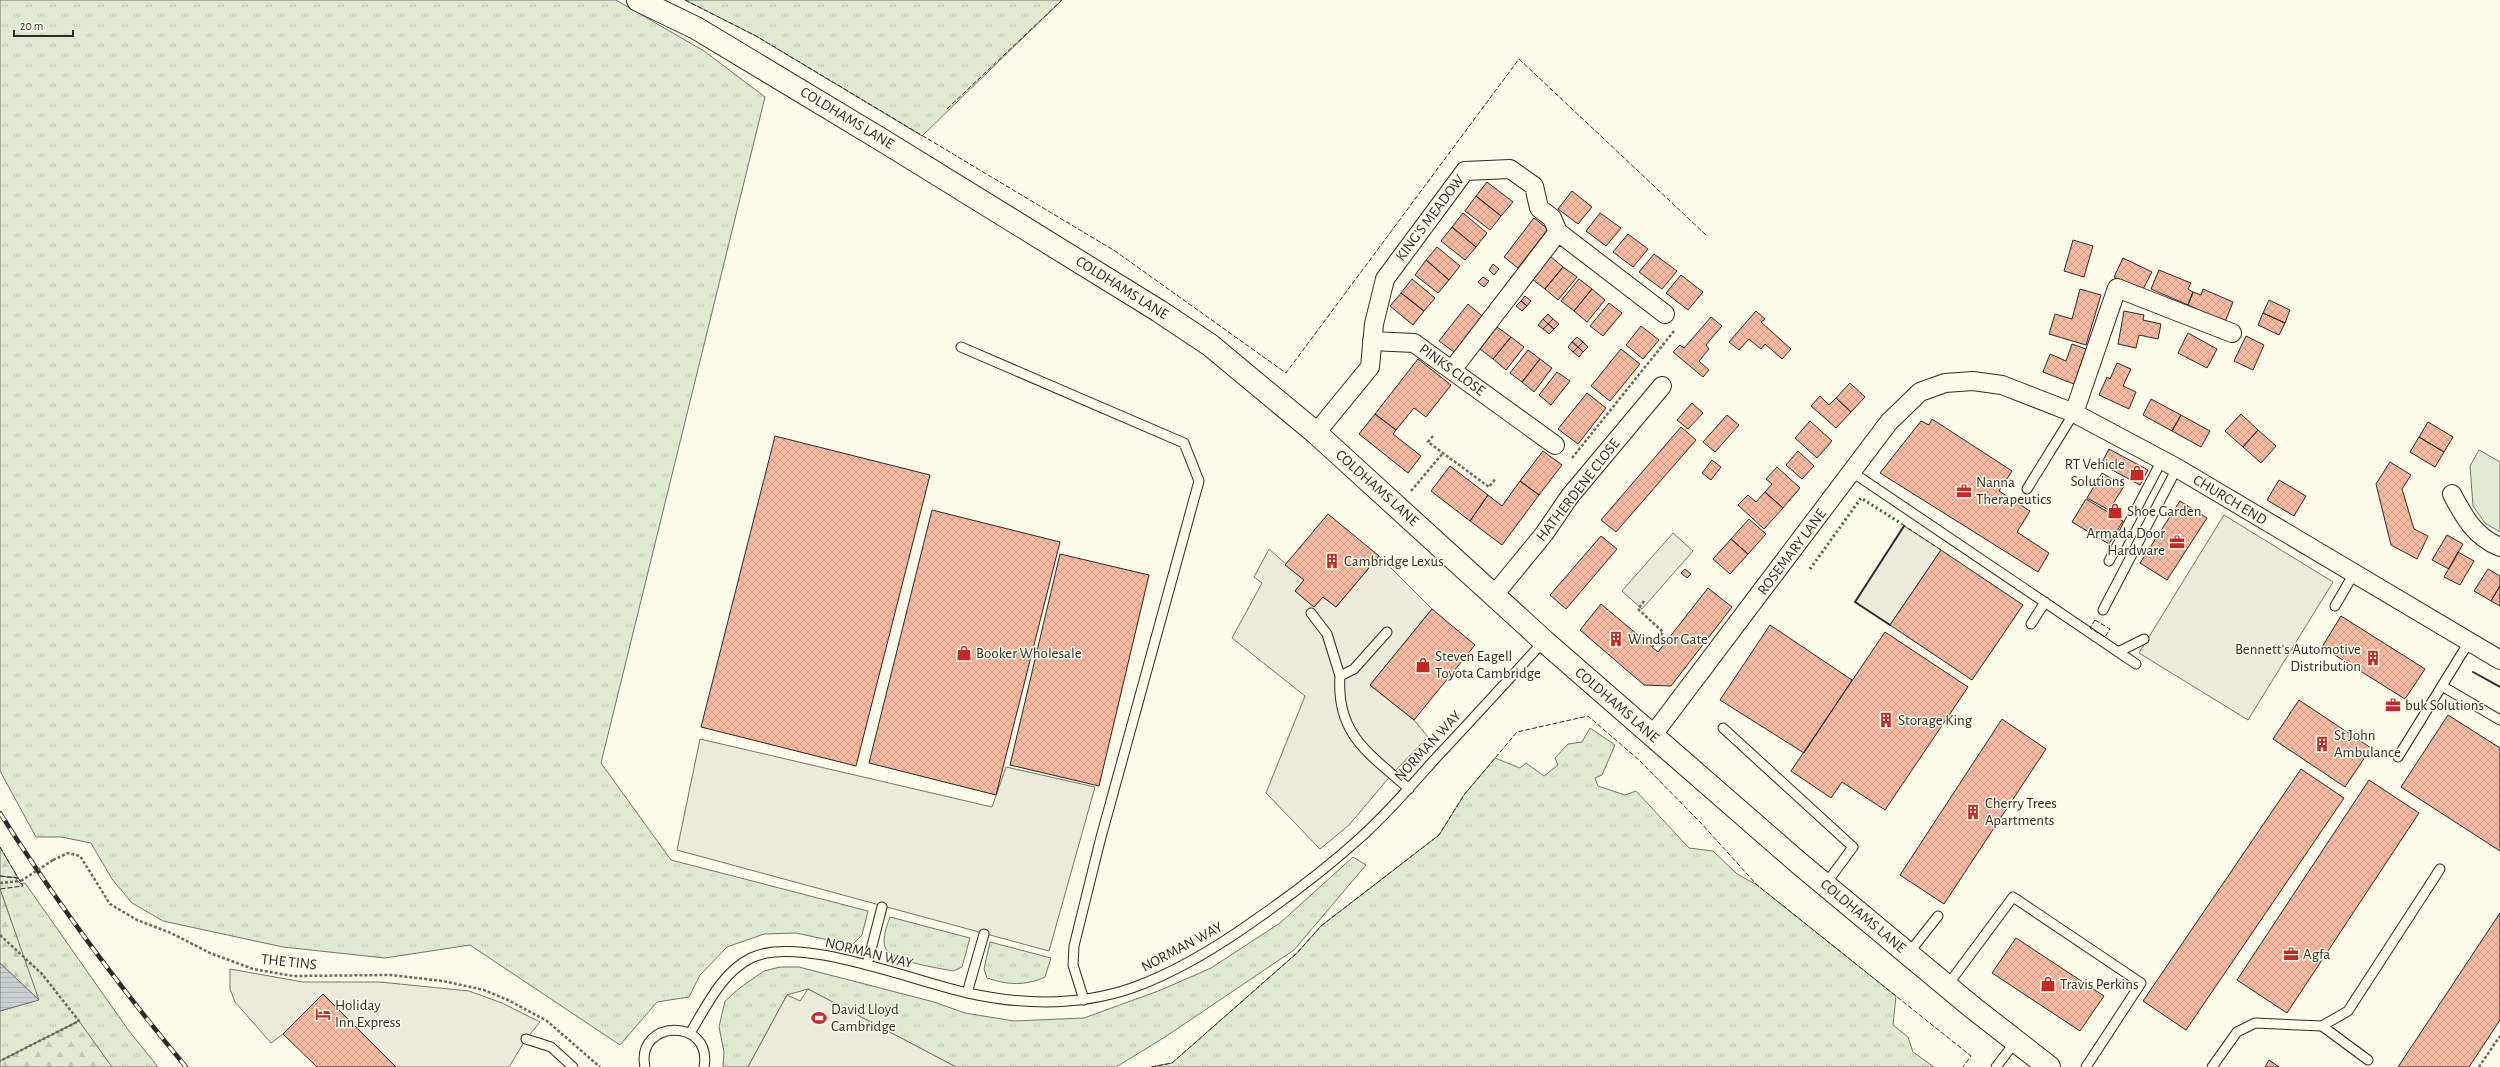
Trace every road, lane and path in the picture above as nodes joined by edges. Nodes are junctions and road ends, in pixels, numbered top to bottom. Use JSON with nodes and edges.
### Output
{"nodes":[{"id":1,"x":638,"y":0,"type":"edge"},
{"id":2,"x":1558,"y":232,"type":"junction"},
{"id":3,"x":1665,"y":314,"type":"joint"},
{"id":4,"x":2232,"y":333,"type":"dead end"},
{"id":5,"x":1372,"y":341,"type":"junction"},
{"id":6,"x":961,"y":347,"type":"dead end"},
{"id":7,"x":1452,"y":370,"type":"junction"},
{"id":8,"x":1945,"y":383,"type":"joint"},
{"id":9,"x":1662,"y":386,"type":"dead end"},
{"id":10,"x":2074,"y":413,"type":"junction"},
{"id":11,"x":1316,"y":433,"type":"junction"},
{"id":12,"x":1433,"y":436,"type":"dead end"},
{"id":13,"x":1555,"y":445,"type":"joint"},
{"id":14,"x":1443,"y":453,"type":"junction"},
{"id":15,"x":1572,"y":458,"type":"junction"},
{"id":16,"x":2162,"y":460,"type":"junction"},
{"id":17,"x":2177,"y":468,"type":"junction"},
{"id":18,"x":1590,"y":472,"type":"junction"},
{"id":19,"x":1852,"y":472,"type":"junction"},
{"id":20,"x":1496,"y":478,"type":"dead end"},
{"id":21,"x":2027,"y":489,"type":"dead end"},
{"id":22,"x":2452,"y":494,"type":"dead end"},
{"id":23,"x":1397,"y":507,"type":"junction"},
{"id":24,"x":2500,"y":547,"type":"edge"},
{"id":25,"x":2109,"y":561,"type":"dead end"},
{"id":26,"x":2354,"y":574,"type":"junction"},
{"id":27,"x":1494,"y":595,"type":"junction"},
{"id":28,"x":1644,"y":600,"type":"dead end"},
{"id":29,"x":2045,"y":602,"type":"junction"},
{"id":30,"x":2335,"y":606,"type":"dead end"},
{"id":31,"x":2103,"y":610,"type":"dead end"},
{"id":32,"x":1311,"y":613,"type":"dead end"},
{"id":33,"x":2031,"y":624,"type":"dead end"},
{"id":34,"x":1387,"y":632,"type":"dead end"},
{"id":35,"x":2144,"y":639,"type":"dead end"},
{"id":36,"x":1544,"y":641,"type":"junction"},
{"id":37,"x":2468,"y":642,"type":"junction"},
{"id":38,"x":1652,"y":648,"type":"dead end"},
{"id":39,"x":2118,"y":652,"type":"junction"},
{"id":40,"x":2500,"y":660,"type":"edge"},
{"id":41,"x":2136,"y":664,"type":"dead end"},
{"id":42,"x":1340,"y":676,"type":"junction"},
{"id":43,"x":2442,"y":686,"type":"junction"},
{"id":44,"x":2500,"y":720,"type":"edge"},
{"id":45,"x":1723,"y":728,"type":"dead end"},
{"id":46,"x":1652,"y":736,"type":"junction"},
{"id":47,"x":2398,"y":757,"type":"dead end"},
{"id":48,"x":1409,"y":789,"type":"junction"},
{"id":49,"x":2440,"y":869,"type":"dead end"},
{"id":50,"x":0,"y":883,"type":"edge"},
{"id":51,"x":1825,"y":885,"type":"junction"},
{"id":52,"x":882,"y":907,"type":"dead end"},
{"id":53,"x":1938,"y":916,"type":"dead end"},
{"id":54,"x":984,"y":934,"type":"dead end"},
{"id":55,"x":0,"y":935,"type":"edge"},
{"id":56,"x":1908,"y":954,"type":"junction"},
{"id":57,"x":867,"y":965,"type":"junction"},
{"id":58,"x":1947,"y":986,"type":"junction"},
{"id":59,"x":967,"y":993,"type":"junction"},
{"id":60,"x":1084,"y":1000,"type":"junction"},
{"id":61,"x":2322,"y":1026,"type":"junction"},
{"id":62,"x":690,"y":1033,"type":"junction"},
{"id":63,"x":2500,"y":1036,"type":"edge"},
{"id":64,"x":526,"y":1039,"type":"dead end"},
{"id":65,"x":2016,"y":1041,"type":"junction"},
{"id":66,"x":2368,"y":1060,"type":"dead end"},
{"id":67,"x":0,"y":1061,"type":"edge"},
{"id":68,"x":573,"y":1067,"type":"edge"},
{"id":69,"x":600,"y":1067,"type":"edge"},
{"id":70,"x":645,"y":1067,"type":"edge"},
{"id":71,"x":704,"y":1067,"type":"edge"},
{"id":72,"x":1996,"y":1067,"type":"edge"},
{"id":73,"x":2050,"y":1067,"type":"edge"},
{"id":74,"x":2086,"y":1067,"type":"edge"},
{"id":75,"x":2212,"y":1067,"type":"edge"},
{"id":76,"x":2479,"y":1067,"type":"edge"}],
"edges":[{"from":1,"to":11,"type":"street","name":"COLDHAMS LANE"},
{"from":2,"to":3,"type":"street","name":"KING'S MEADOW"},
{"from":2,"to":5,"type":"street","name":"KING'S MEADOW"},
{"from":2,"to":7,"type":"street"},
{"from":3,"to":15,"type":"path"},
{"from":4,"to":10,"type":"street"},
{"from":5,"to":7,"type":"street","name":"PINKS CLOSE"},
{"from":5,"to":11,"type":"street"},
{"from":6,"to":60,"type":"lane"},
{"from":7,"to":13,"type":"street","name":"PINKS CLOSE"},
{"from":8,"to":10,"type":"street","name":"CHURCH END"},
{"from":8,"to":19,"type":"street","name":"ROSEMARY LANE"},
{"from":9,"to":18,"type":"street","name":"HATHERDENE CLOSE"},
{"from":10,"to":16,"type":"street","name":"CHURCH END"},
{"from":10,"to":21,"type":"lane"},
{"from":11,"to":23,"type":"street","name":"COLDHAMS LANE"},
{"from":12,"to":14,"type":"path"},
{"from":13,"to":15,"type":"path"},
{"from":14,"to":20,"type":"path"},
{"from":14,"to":23,"type":"path"},
{"from":15,"to":18,"type":"path"},
{"from":16,"to":17,"type":"street","name":"CHURCH END"},
{"from":16,"to":25,"type":"lane"},
{"from":17,"to":26,"type":"street","name":"CHURCH END"},
{"from":17,"to":31,"type":"lane"},
{"from":18,"to":27,"type":"street","name":"HATHERDENE CLOSE"},
{"from":19,"to":29,"type":"lane"},
{"from":19,"to":46,"type":"street","name":"ROSEMARY LANE"},
{"from":22,"to":24,"type":"street"},
{"from":23,"to":27,"type":"street","name":"COLDHAMS LANE"},
{"from":26,"to":30,"type":"lane"},
{"from":26,"to":37,"type":"street","name":"CHURCH END"},
{"from":27,"to":36,"type":"street","name":"COLDHAMS LANE"},
{"from":28,"to":38,"type":"path"},
{"from":29,"to":33,"type":"lane"},
{"from":29,"to":39,"type":"lane"},
{"from":32,"to":42,"type":"lane"},
{"from":34,"to":42,"type":"lane"},
{"from":35,"to":39,"type":"lane"},
{"from":36,"to":46,"type":"street","name":"COLDHAMS LANE"},
{"from":36,"to":48,"type":"lane","name":"NORMAN WAY"},
{"from":37,"to":40,"type":"street","name":"CHURCH END"},
{"from":37,"to":43,"type":"lane"},
{"from":39,"to":41,"type":"lane"},
{"from":42,"to":48,"type":"lane"},
{"from":43,"to":44,"type":"lane"},
{"from":43,"to":47,"type":"lane"},
{"from":45,"to":51,"type":"lane"},
{"from":46,"to":51,"type":"street","name":"COLDHAMS LANE"},
{"from":48,"to":60,"type":"lane","name":"NORMAN WAY"},
{"from":49,"to":61,"type":"lane"},
{"from":50,"to":69,"type":"path","name":"THE TINS","bridge":true},
{"from":51,"to":56,"type":"street","name":"COLDHAMS LANE"},
{"from":52,"to":57,"type":"lane"},
{"from":53,"to":56,"type":"lane"},
{"from":54,"to":59,"type":"lane"},
{"from":55,"to":67,"type":"path"},
{"from":56,"to":58,"type":"street","name":"COLDHAMS LANE"},
{"from":57,"to":59,"type":"lane","name":"NORMAN WAY"},
{"from":57,"to":62,"type":"lane","name":"NORMAN WAY"},
{"from":58,"to":65,"type":"street","name":"COLDHAMS LANE"},
{"from":58,"to":74,"type":"lane"},
{"from":59,"to":60,"type":"lane","name":"NORMAN WAY"},
{"from":61,"to":66,"type":"lane"},
{"from":61,"to":75,"type":"lane"},
{"from":62,"to":70,"type":"lane"},
{"from":62,"to":71,"type":"lane"},
{"from":63,"to":76,"type":"path"},
{"from":64,"to":68,"type":"lane"},
{"from":65,"to":72,"type":"lane"},
{"from":65,"to":73,"type":"street","name":"COLDHAMS LANE"}]}
